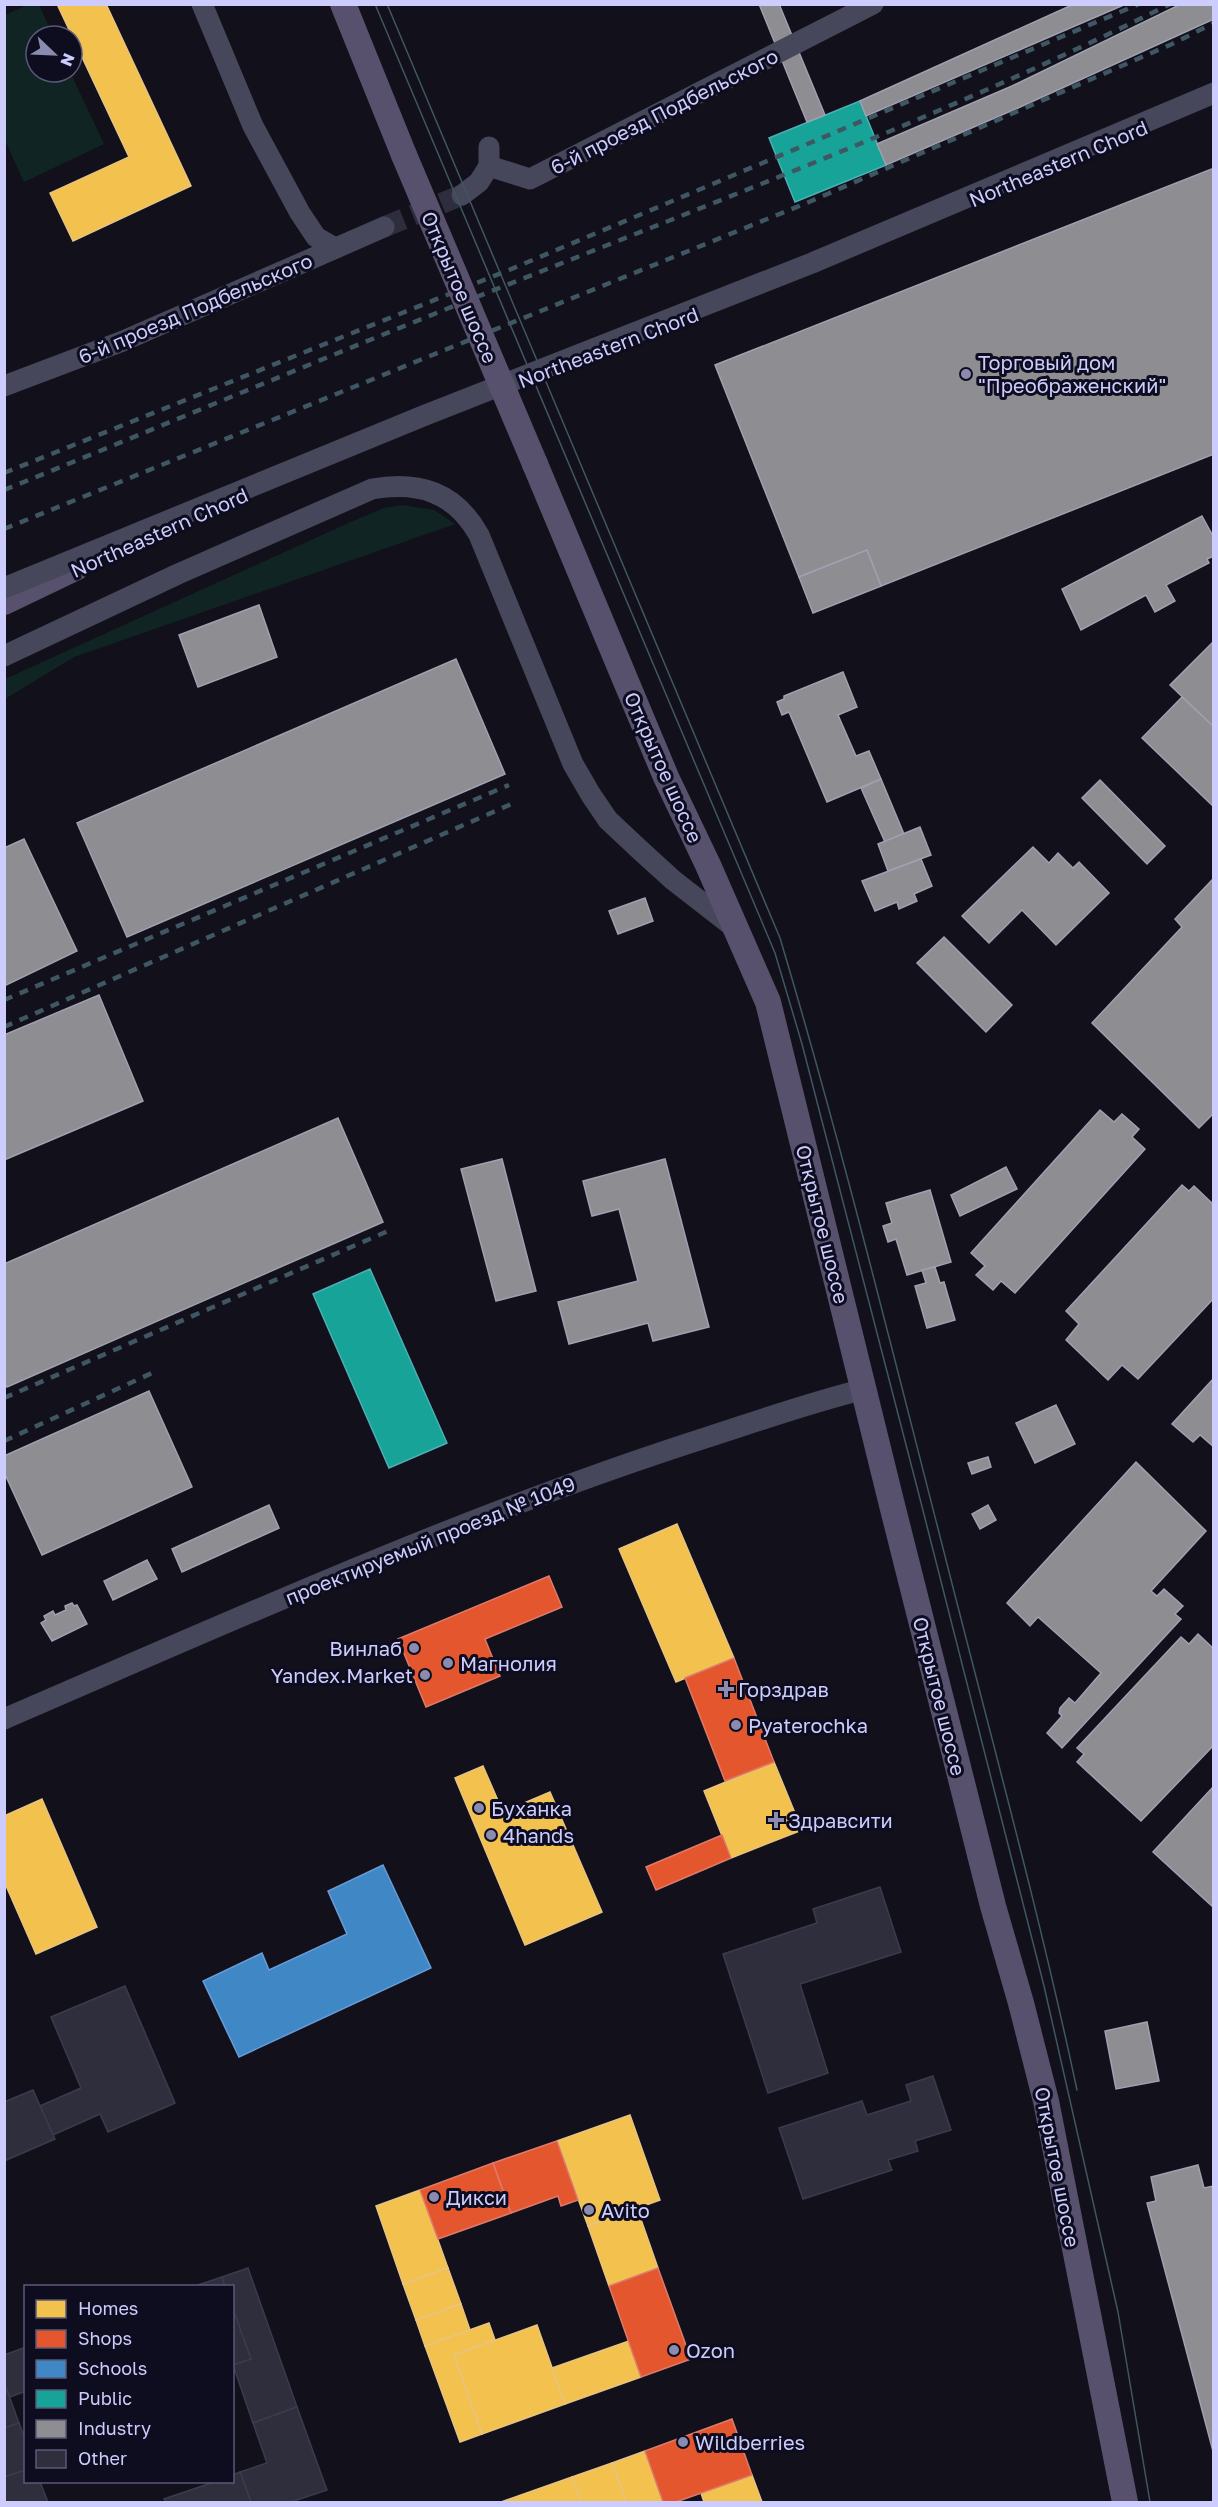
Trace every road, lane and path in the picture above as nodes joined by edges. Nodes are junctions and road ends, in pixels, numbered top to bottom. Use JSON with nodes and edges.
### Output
{"nodes":[{"id":1,"x":202,"y":4,"type":"edge"},
{"id":2,"x":342,"y":4,"type":"edge"},
{"id":3,"x":873,"y":4,"type":"edge"},
{"id":4,"x":1214,"y":95,"type":"edge"},
{"id":5,"x":462,"y":195,"type":"tunnel mouth"},
{"id":6,"x":384,"y":227,"type":"tunnel mouth"},
{"id":7,"x":335,"y":248,"type":"junction"},
{"id":8,"x":4,"y":386,"type":"edge"},
{"id":9,"x":4,"y":588,"type":"edge"},
{"id":10,"x":4,"y":602,"type":"edge"},
{"id":11,"x":4,"y":656,"type":"edge"},
{"id":12,"x":736,"y":930,"type":"junction"},
{"id":13,"x":865,"y":1389,"type":"junction"},
{"id":14,"x":4,"y":1719,"type":"edge"},
{"id":15,"x":1125,"y":2502,"type":"edge"}],
"edges":[{"from":1,"to":7,"type":"street"},
{"from":2,"to":12,"type":"main road","name":"Открытое шоссе","bridge":true},
{"from":3,"to":5,"type":"street","name":"6-й проезд Подбельского"},
{"from":4,"to":9,"type":"street","name":"Northeastern Chord","bridge":true},
{"from":4,"to":10,"type":"main road","name":"Northeastern Chord"},
{"from":6,"to":7,"type":"street","name":"6-й проезд Подбельского"},
{"from":7,"to":8,"type":"street","name":"6-й проезд Подбельского"},
{"from":11,"to":12,"type":"street"},
{"from":12,"to":13,"type":"main road","name":"Открытое шоссе"},
{"from":13,"to":14,"type":"street","name":"проектируемый проезд № 1049"},
{"from":13,"to":15,"type":"main road","name":"Открытое шоссе"}]}
